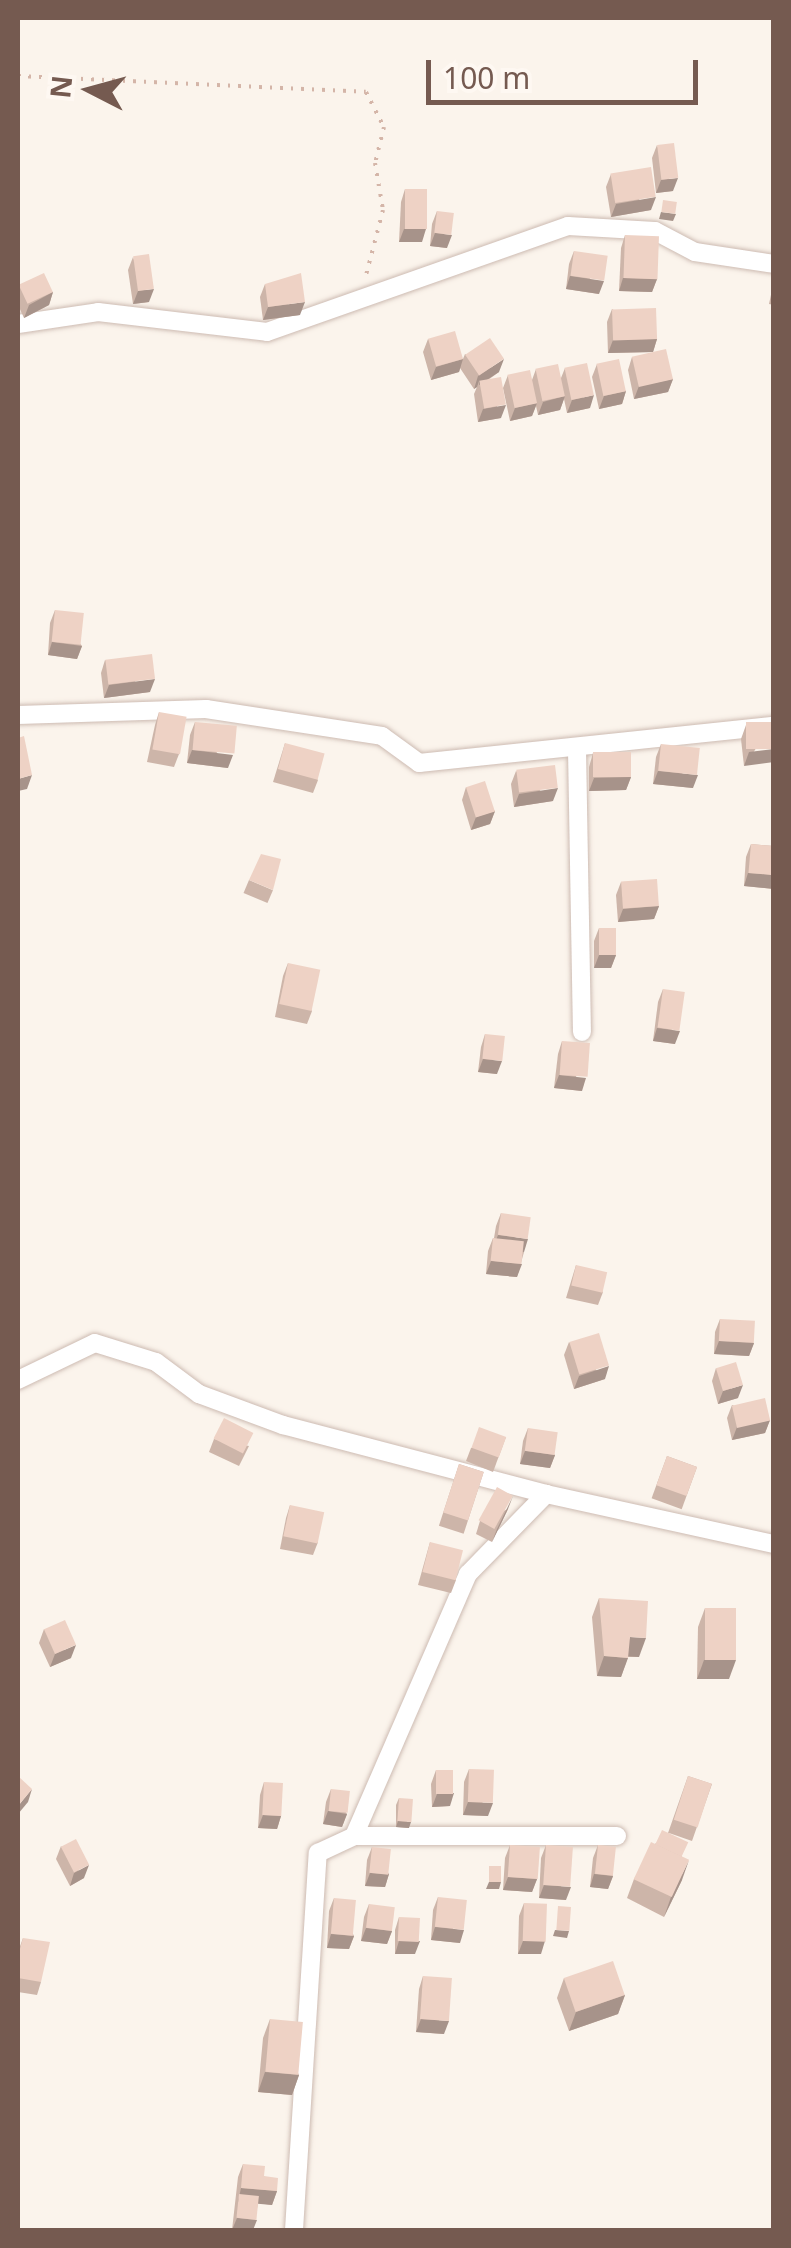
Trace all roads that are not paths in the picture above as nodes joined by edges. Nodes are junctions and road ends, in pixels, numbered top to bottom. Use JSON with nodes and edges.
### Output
{"nodes":[{"id":1,"x":774,"y":264,"type":"edge"},
{"id":2,"x":18,"y":324,"type":"edge"},
{"id":3,"x":18,"y":715,"type":"edge"},
{"id":4,"x":774,"y":726,"type":"edge"},
{"id":5,"x":578,"y":749,"type":"junction"},
{"id":6,"x":582,"y":1032,"type":"dead end"},
{"id":7,"x":18,"y":1380,"type":"edge"},
{"id":8,"x":546,"y":1494,"type":"junction"},
{"id":9,"x":774,"y":1544,"type":"edge"},
{"id":10,"x":354,"y":1836,"type":"junction"},
{"id":11,"x":617,"y":1836,"type":"dead end"},
{"id":12,"x":294,"y":2230,"type":"edge"}],
"edges":[{"from":1,"to":2,"type":"street"},
{"from":3,"to":5,"type":"street"},
{"from":4,"to":5,"type":"street"},
{"from":5,"to":6,"type":"street"},
{"from":7,"to":8,"type":"street"},
{"from":8,"to":9,"type":"street"},
{"from":8,"to":10,"type":"street"},
{"from":10,"to":11,"type":"street"},
{"from":10,"to":12,"type":"street"}]}
